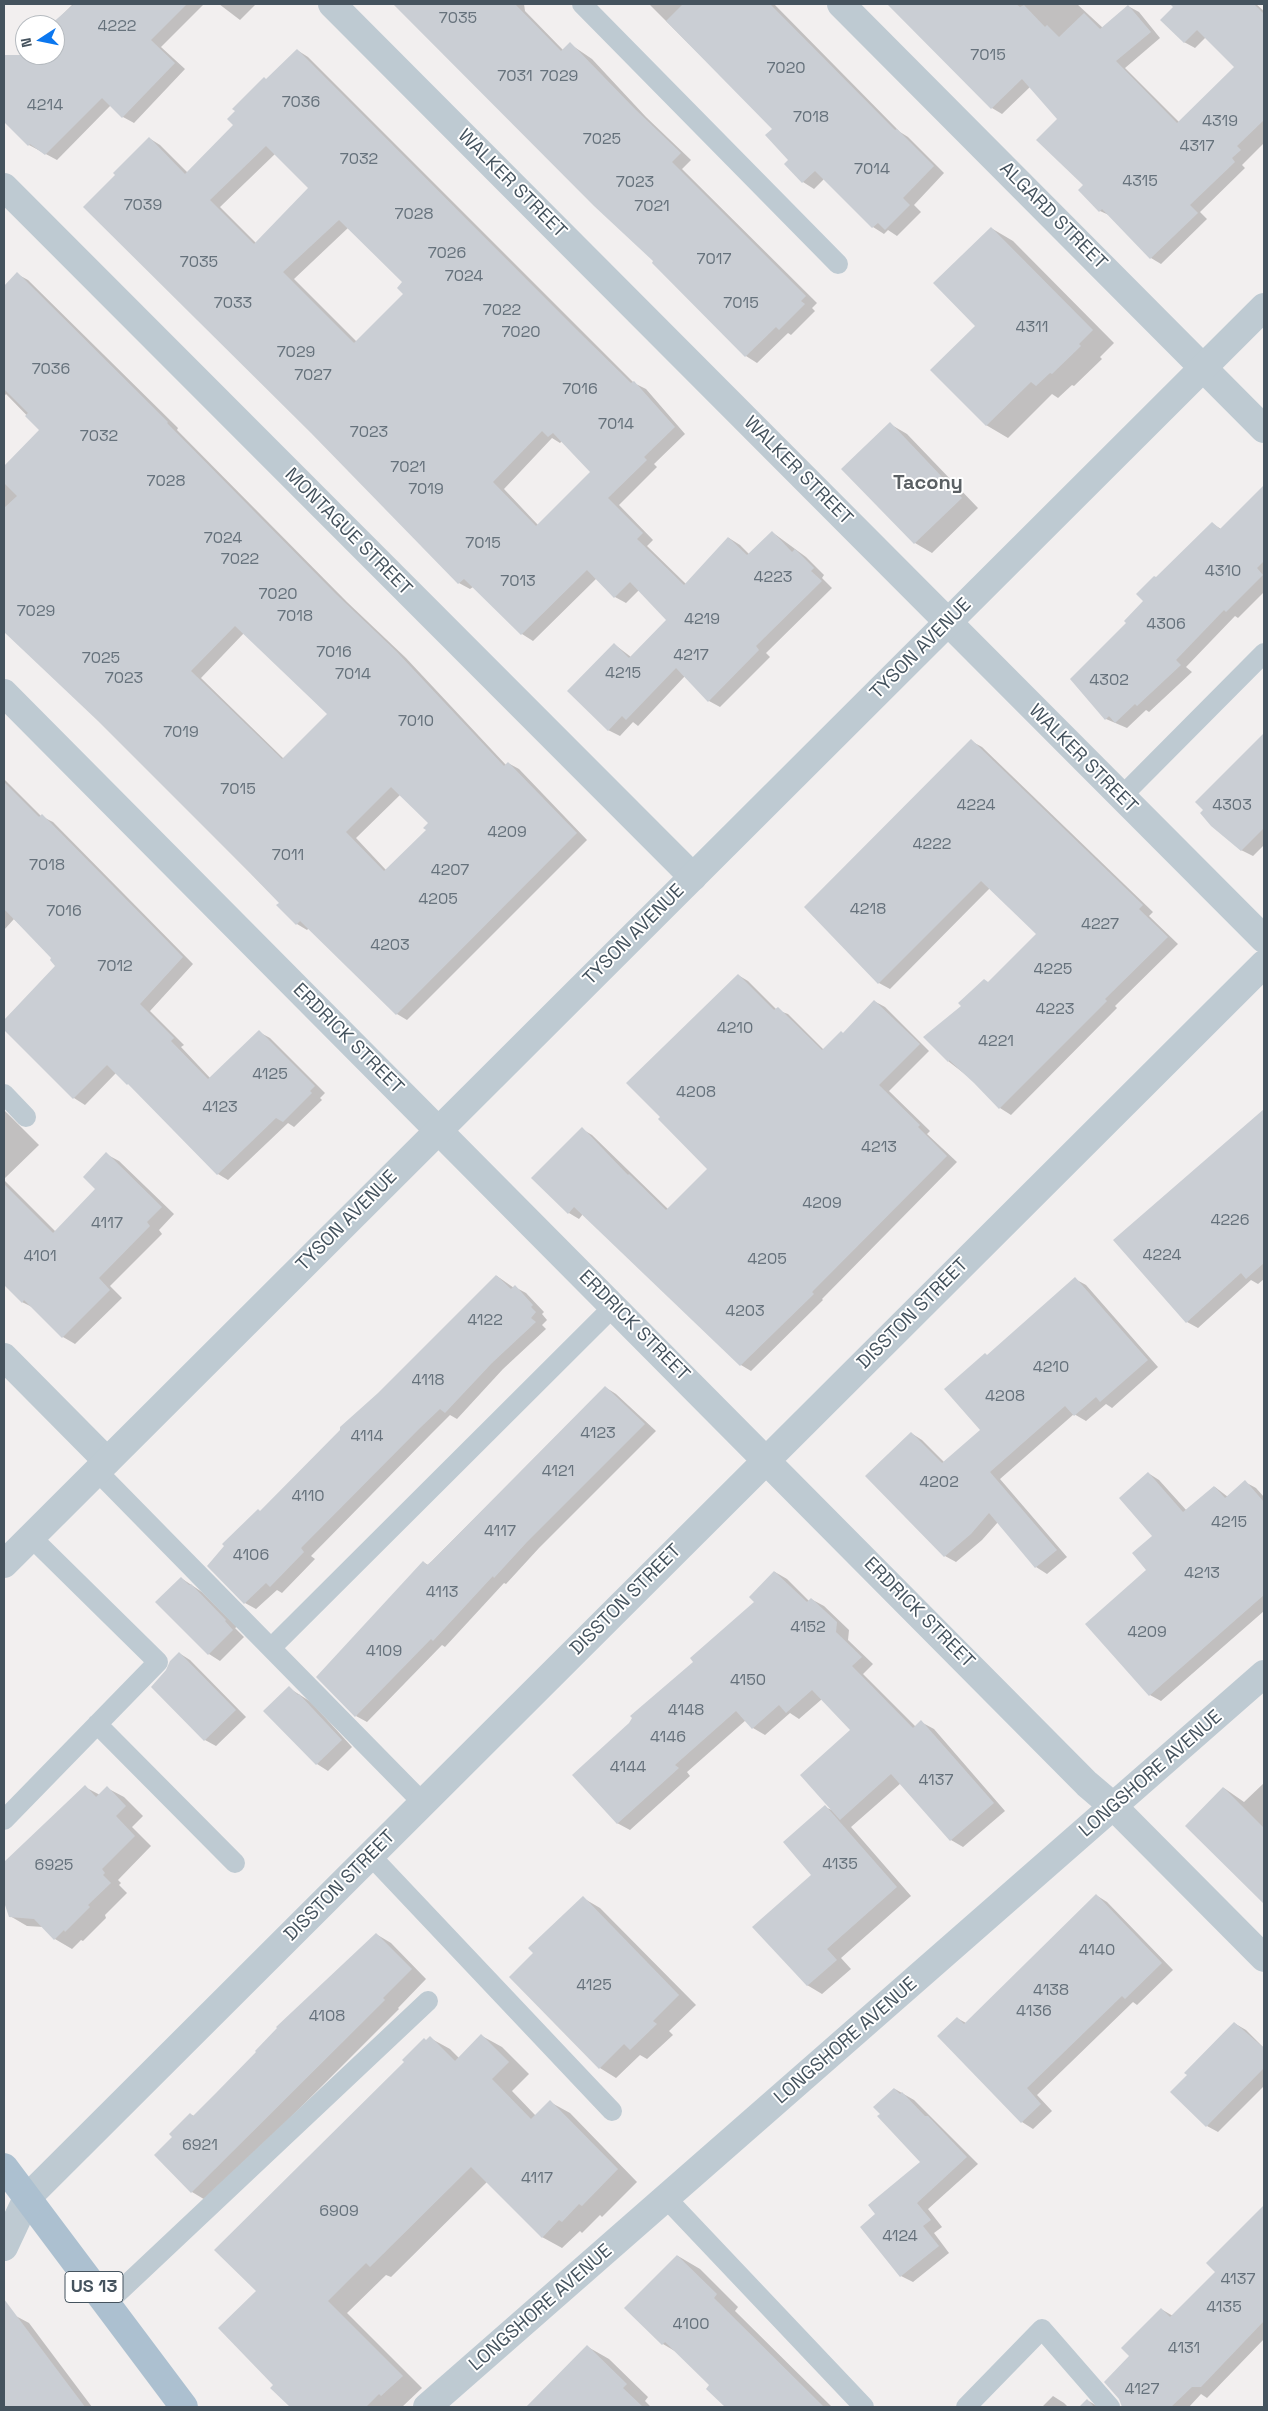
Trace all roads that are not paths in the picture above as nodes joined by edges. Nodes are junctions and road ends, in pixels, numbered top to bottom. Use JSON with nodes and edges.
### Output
{"nodes":[{"id":1,"x":332,"y":4,"type":"edge"},
{"id":2,"x":582,"y":4,"type":"edge"},
{"id":3,"x":841,"y":4,"type":"edge"},
{"id":4,"x":4,"y":187,"type":"edge"},
{"id":5,"x":838,"y":264,"type":"dead end"},
{"id":6,"x":1264,"y":307,"type":"edge"},
{"id":7,"x":1202,"y":369,"type":"junction"},
{"id":8,"x":1264,"y":429,"type":"edge"},
{"id":9,"x":949,"y":621,"type":"junction"},
{"id":10,"x":1264,"y":654,"type":"edge"},
{"id":11,"x":4,"y":693,"type":"edge"},
{"id":12,"x":1121,"y":797,"type":"junction"},
{"id":13,"x":693,"y":877,"type":"junction"},
{"id":14,"x":1264,"y":939,"type":"edge"},
{"id":15,"x":1264,"y":964,"type":"edge"},
{"id":16,"x":4,"y":1094,"type":"edge"},
{"id":17,"x":26,"y":1117,"type":"dead end"},
{"id":18,"x":439,"y":1130,"type":"junction"},
{"id":19,"x":614,"y":1306,"type":"junction"},
{"id":20,"x":4,"y":1357,"type":"edge"},
{"id":21,"x":767,"y":1460,"type":"junction"},
{"id":22,"x":102,"y":1466,"type":"junction"},
{"id":23,"x":30,"y":1537,"type":"junction"},
{"id":24,"x":4,"y":1564,"type":"edge"},
{"id":25,"x":272,"y":1648,"type":"junction"},
{"id":26,"x":1264,"y":1674,"type":"edge"},
{"id":27,"x":97,"y":1724,"type":"junction"},
{"id":28,"x":423,"y":1803,"type":"junction"},
{"id":29,"x":1114,"y":1807,"type":"junction"},
{"id":30,"x":4,"y":1820,"type":"edge"},
{"id":31,"x":370,"y":1855,"type":"junction"},
{"id":32,"x":235,"y":1863,"type":"dead end"},
{"id":33,"x":1264,"y":1958,"type":"edge"},
{"id":34,"x":428,"y":2001,"type":"dead end"},
{"id":35,"x":612,"y":2111,"type":"dead end"},
{"id":36,"x":4,"y":2168,"type":"edge"},
{"id":37,"x":26,"y":2198,"type":"junction"},
{"id":38,"x":666,"y":2198,"type":"junction"},
{"id":39,"x":4,"y":2247,"type":"edge"},
{"id":40,"x":106,"y":2304,"type":"junction"},
{"id":41,"x":445,"y":2402,"type":"edge"},
{"id":42,"x":184,"y":2407,"type":"edge"},
{"id":43,"x":864,"y":2407,"type":"edge"},
{"id":44,"x":966,"y":2407,"type":"edge"},
{"id":45,"x":1110,"y":2407,"type":"edge"}],
"edges":[{"from":1,"to":9,"type":"street","name":"WALKER STREET"},
{"from":2,"to":5,"type":"lane"},
{"from":3,"to":7,"type":"street","name":"ALGARD STREET"},
{"from":4,"to":13,"type":"street","name":"MONTAGUE STREET"},
{"from":6,"to":7,"type":"street","name":"TYSON AVENUE"},
{"from":7,"to":8,"type":"street","name":"ALGARD STREET"},
{"from":7,"to":9,"type":"street","name":"TYSON AVENUE"},
{"from":9,"to":12,"type":"street","name":"WALKER STREET"},
{"from":9,"to":13,"type":"street","name":"TYSON AVENUE"},
{"from":10,"to":12,"type":"lane"},
{"from":11,"to":18,"type":"street","name":"ERDRICK STREET"},
{"from":12,"to":14,"type":"street","name":"WALKER STREET"},
{"from":13,"to":18,"type":"street","name":"TYSON AVENUE"},
{"from":15,"to":21,"type":"street","name":"DISSTON STREET"},
{"from":16,"to":17,"type":"lane"},
{"from":18,"to":19,"type":"street","name":"ERDRICK STREET"},
{"from":18,"to":22,"type":"street","name":"TYSON AVENUE"},
{"from":19,"to":21,"type":"street","name":"ERDRICK STREET"},
{"from":19,"to":25,"type":"lane"},
{"from":20,"to":22,"type":"street"},
{"from":21,"to":28,"type":"street","name":"DISSTON STREET"},
{"from":21,"to":29,"type":"street","name":"ERDRICK STREET"},
{"from":22,"to":23,"type":"street","name":"TYSON AVENUE"},
{"from":22,"to":25,"type":"lane"},
{"from":23,"to":24,"type":"street","name":"TYSON AVENUE"},
{"from":23,"to":27,"type":"lane"},
{"from":25,"to":28,"type":"lane"},
{"from":26,"to":29,"type":"street","name":"LONGSHORE AVENUE"},
{"from":27,"to":30,"type":"lane"},
{"from":27,"to":32,"type":"lane"},
{"from":28,"to":31,"type":"street","name":"DISSTON STREET"},
{"from":29,"to":33,"type":"street","name":"ERDRICK STREET"},
{"from":29,"to":38,"type":"street","name":"LONGSHORE AVENUE"},
{"from":31,"to":35,"type":"lane"},
{"from":31,"to":37,"type":"street","name":"DISSTON STREET"},
{"from":34,"to":40,"type":"lane"},
{"from":36,"to":37,"type":"main road","number":"US 13"},
{"from":37,"to":39,"type":"street","name":"DISSTON STREET"},
{"from":37,"to":40,"type":"main road","number":"US 13"},
{"from":38,"to":41,"type":"street","name":"LONGSHORE AVENUE"},
{"from":38,"to":43,"type":"lane"},
{"from":40,"to":42,"type":"main road","number":"US 13"},
{"from":44,"to":45,"type":"lane"}]}
